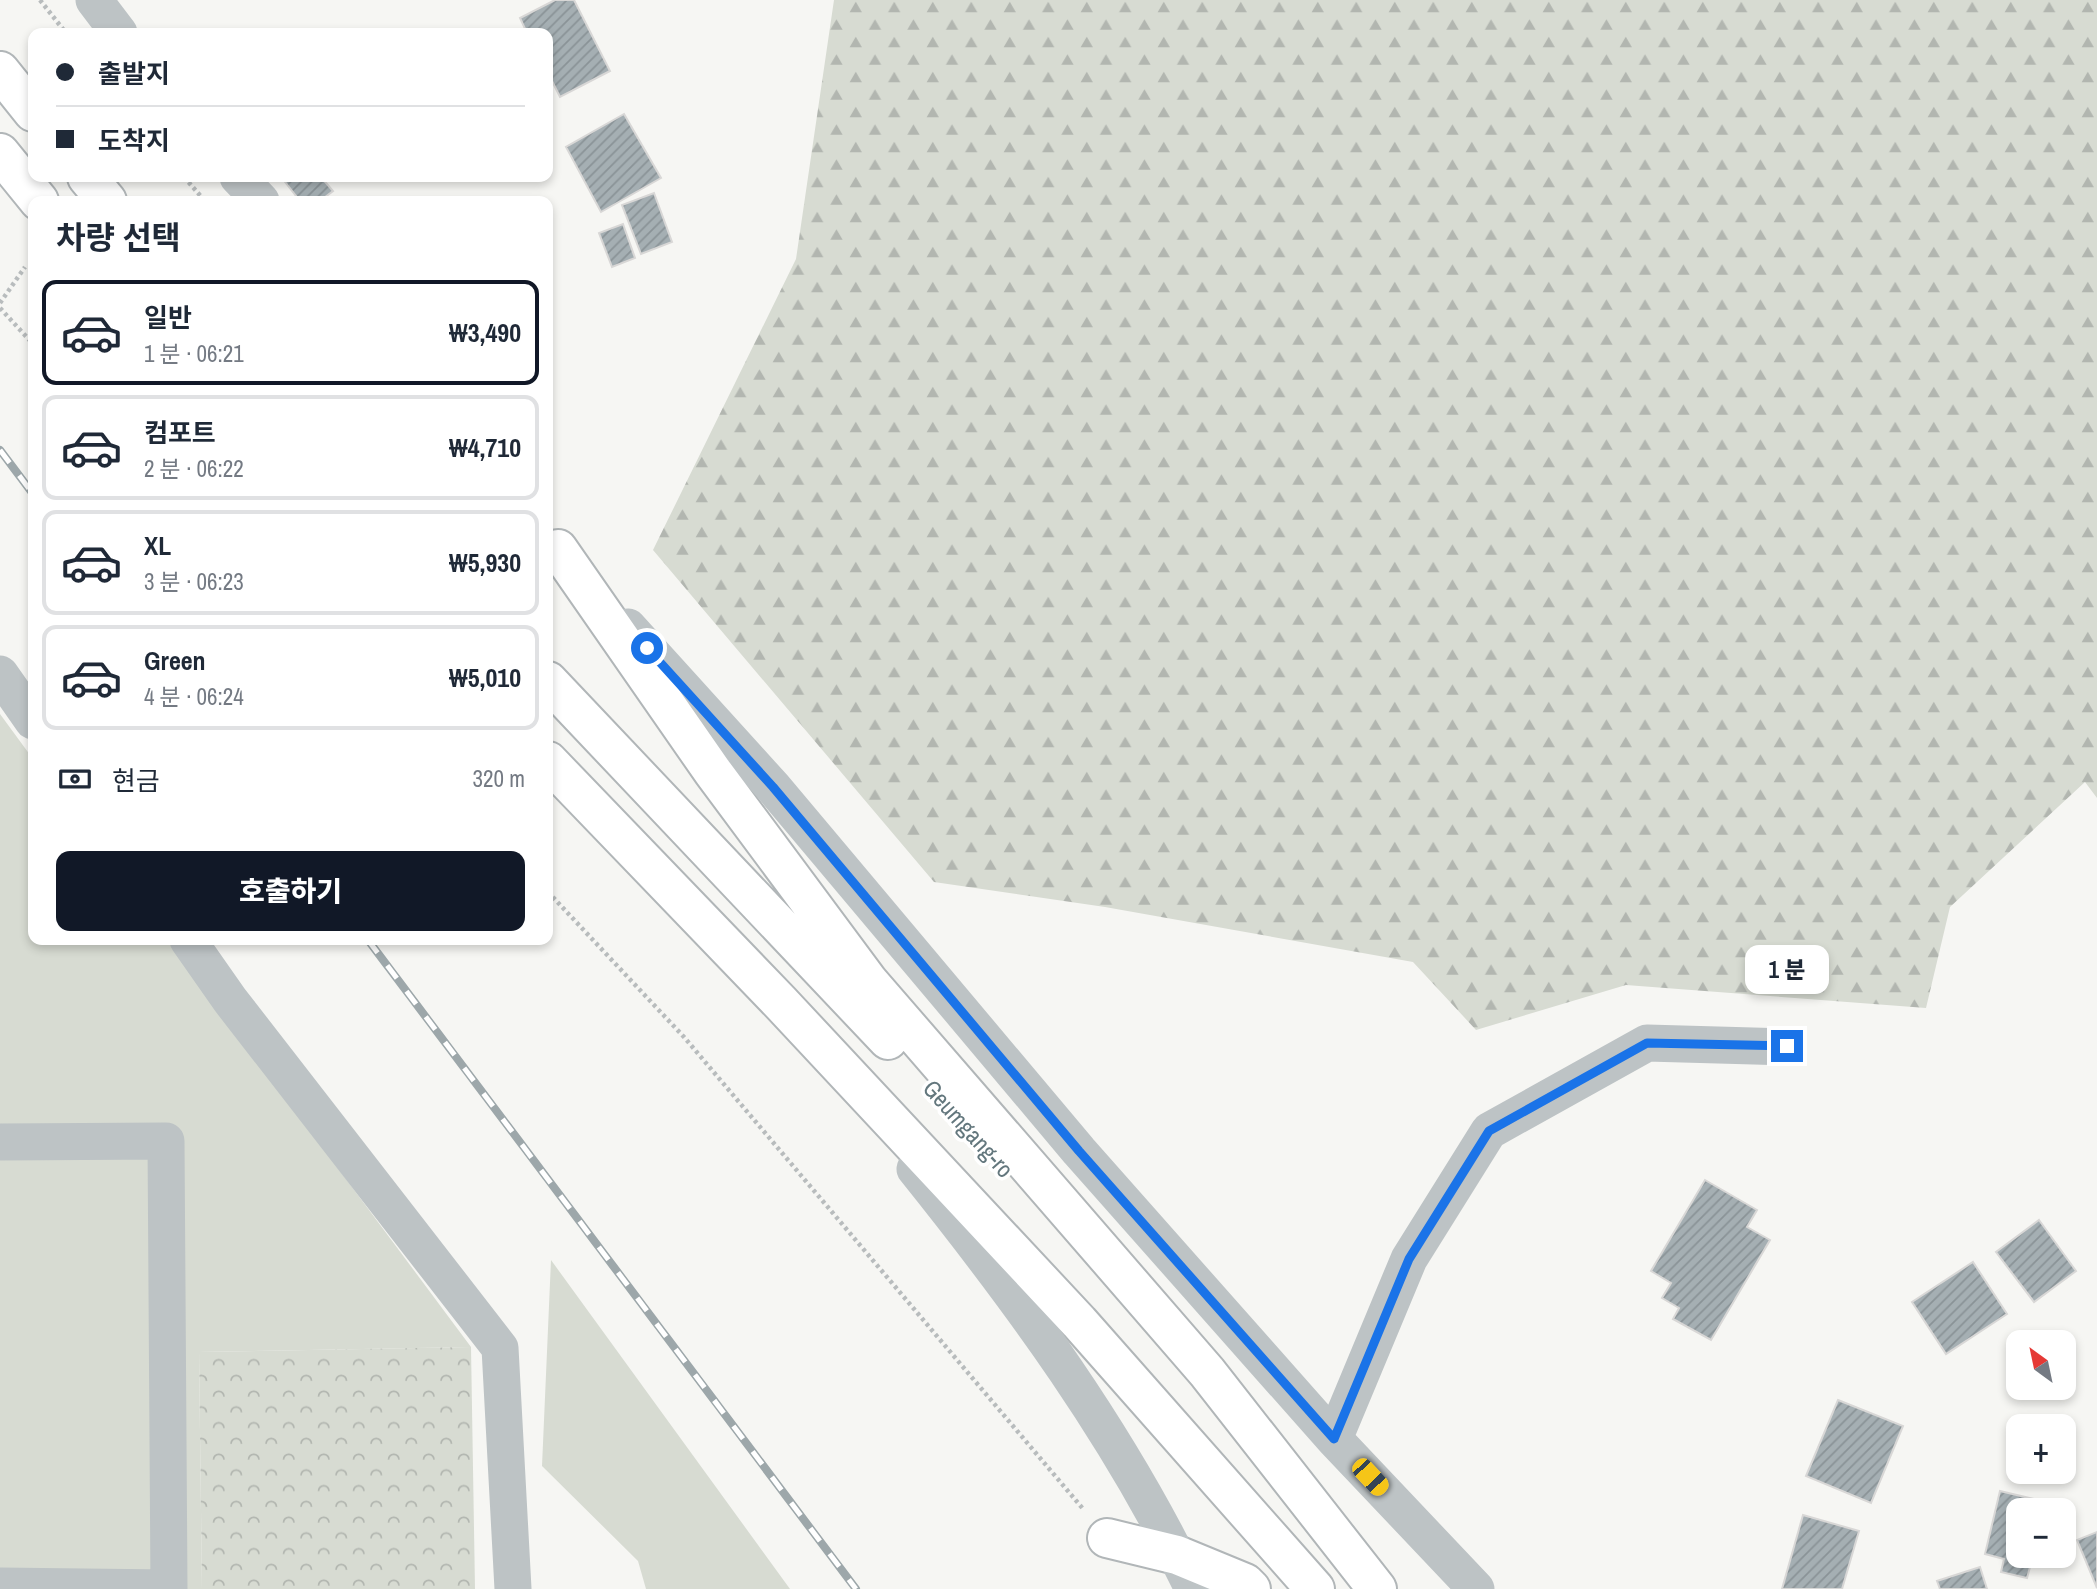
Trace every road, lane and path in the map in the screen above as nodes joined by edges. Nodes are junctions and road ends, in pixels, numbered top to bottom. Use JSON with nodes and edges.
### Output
{"nodes":[{"id":1,"x":40,"y":0,"type":"edge"},
{"id":2,"x":94,"y":0,"type":"edge"},
{"id":3,"x":62,"y":28,"type":"edge"},
{"id":4,"x":115,"y":28,"type":"edge"},
{"id":5,"x":0,"y":71,"type":"edge"},
{"id":6,"x":28,"y":106,"type":"edge"},
{"id":7,"x":0,"y":153,"type":"edge"},
{"id":8,"x":0,"y":175,"type":"edge"},
{"id":9,"x":91,"y":182,"type":"edge"},
{"id":10,"x":188,"y":182,"type":"edge"},
{"id":11,"x":243,"y":182,"type":"edge"},
{"id":12,"x":35,"y":196,"type":"edge"},
{"id":13,"x":103,"y":196,"type":"edge"},
{"id":14,"x":201,"y":196,"type":"edge"},
{"id":15,"x":256,"y":196,"type":"edge"},
{"id":16,"x":28,"y":201,"type":"edge"},
{"id":17,"x":25,"y":267,"type":"dead end"},
{"id":18,"x":0,"y":303,"type":"edge"},
{"id":19,"x":0,"y":308,"type":"edge"},
{"id":20,"x":28,"y":339,"type":"edge"},
{"id":21,"x":553,"y":543,"type":"edge"},
{"id":22,"x":0,"y":674,"type":"edge"},
{"id":23,"x":553,"y":686,"type":"edge"},
{"id":24,"x":28,"y":714,"type":"edge"},
{"id":25,"x":553,"y":766,"type":"edge"},
{"id":26,"x":553,"y":897,"type":"edge"},
{"id":27,"x":192,"y":945,"type":"edge"},
{"id":28,"x":780,"y":1002,"type":"junction"},
{"id":29,"x":1787,"y":1046,"type":"dead end"},
{"id":30,"x":0,"y":1142,"type":"edge"},
{"id":31,"x":1334,"y":1439,"type":"junction"},
{"id":32,"x":1107,"y":1538,"type":"joint"},
{"id":33,"x":1177,"y":1555,"type":"junction"},
{"id":34,"x":0,"y":1586,"type":"edge"},
{"id":35,"x":169,"y":1588,"type":"edge"},
{"id":36,"x":513,"y":1589,"type":"edge"},
{"id":37,"x":1193,"y":1589,"type":"edge"},
{"id":38,"x":1251,"y":1589,"type":"edge"},
{"id":39,"x":1315,"y":1589,"type":"edge"},
{"id":40,"x":1376,"y":1589,"type":"edge"},
{"id":41,"x":1476,"y":1589,"type":"edge"}],
"edges":[{"from":1,"to":3,"type":"path"},
{"from":2,"to":4,"type":"street"},
{"from":5,"to":6,"type":"highway"},
{"from":7,"to":12,"type":"highway"},
{"from":8,"to":16,"type":"highway"},
{"from":9,"to":13,"type":"highway"},
{"from":10,"to":14,"type":"path"},
{"from":11,"to":15,"type":"street"},
{"from":17,"to":18,"type":"path"},
{"from":19,"to":20,"type":"path"},
{"from":21,"to":31,"type":"street"},
{"from":21,"to":40,"type":"highway"},
{"from":22,"to":24,"type":"street"},
{"from":23,"to":40,"type":"highway","name":"Geumgang-ro"},
{"from":25,"to":28,"type":"highway","name":"Geumgang-ro"},
{"from":26,"to":32,"type":"path"},
{"from":27,"to":36,"type":"street"},
{"from":28,"to":33,"type":"street"},
{"from":28,"to":39,"type":"highway","name":"Geumgang-ro"},
{"from":29,"to":31,"type":"street"},
{"from":30,"to":35,"type":"street"},
{"from":31,"to":41,"type":"street"},
{"from":32,"to":33,"type":"highway"},
{"from":33,"to":37,"type":"street"},
{"from":33,"to":38,"type":"highway"},
{"from":34,"to":35,"type":"street"}]}
